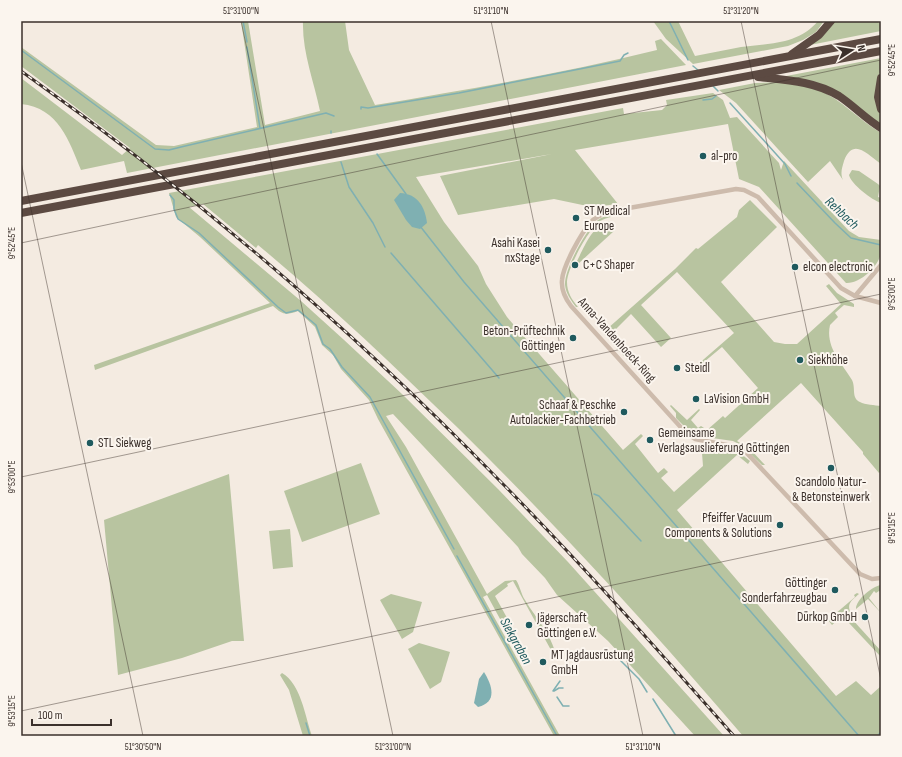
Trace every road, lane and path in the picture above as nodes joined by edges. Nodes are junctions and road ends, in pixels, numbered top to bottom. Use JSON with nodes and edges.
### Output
{"nodes":[{"id":1,"x":831,"y":21,"type":"edge"},
{"id":2,"x":881,"y":39,"type":"edge"},
{"id":3,"x":881,"y":51,"type":"edge"},
{"id":4,"x":788,"y":57,"type":"junction"},
{"id":5,"x":749,"y":76,"type":"junction"},
{"id":6,"x":881,"y":78,"type":"edge"},
{"id":7,"x":881,"y":109,"type":"edge"},
{"id":8,"x":881,"y":128,"type":"edge"},
{"id":9,"x":21,"y":201,"type":"edge"},
{"id":10,"x":21,"y":213,"type":"edge"},
{"id":11,"x":881,"y":265,"type":"edge"},
{"id":12,"x":855,"y":296,"type":"junction"},
{"id":13,"x":881,"y":304,"type":"edge"},
{"id":14,"x":881,"y":578,"type":"edge"}],
"edges":[{"from":1,"to":4,"type":"highway"},
{"from":2,"to":4,"type":"highway"},
{"from":3,"to":5,"type":"highway"},
{"from":4,"to":9,"type":"highway"},
{"from":5,"to":8,"type":"highway"},
{"from":5,"to":10,"type":"highway"},
{"from":6,"to":7,"type":"highway"},
{"from":11,"to":12,"type":"street"},
{"from":12,"to":13,"type":"street","name":"Anna-Vandenhoeck-Ring"},
{"from":12,"to":14,"type":"street","name":"Anna-Vandenhoeck-Ring"}]}
